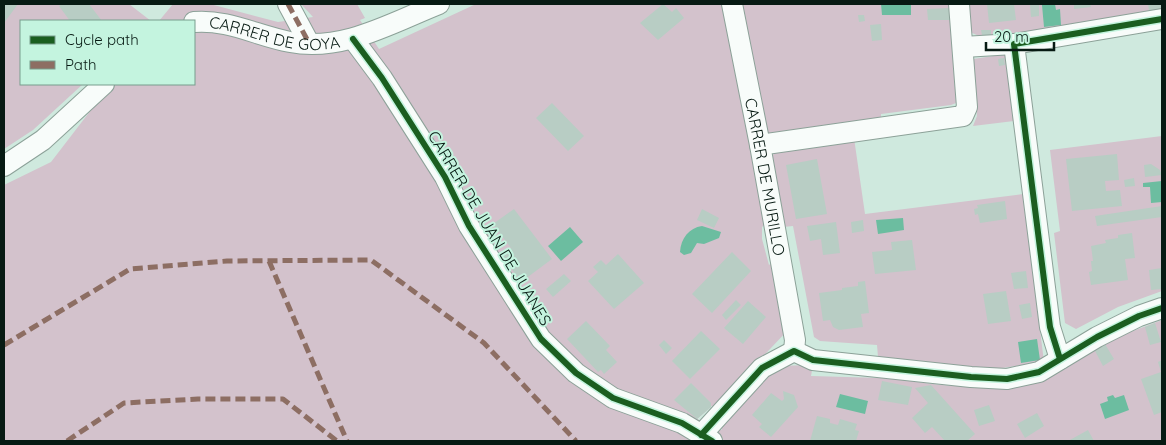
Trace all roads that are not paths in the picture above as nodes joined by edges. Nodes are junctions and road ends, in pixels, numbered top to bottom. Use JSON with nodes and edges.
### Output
{"nodes":[{"id":1,"x":288,"y":4,"type":"edge"},
{"id":2,"x":438,"y":4,"type":"edge"},
{"id":3,"x":732,"y":4,"type":"edge"},
{"id":4,"x":959,"y":4,"type":"edge"},
{"id":5,"x":1162,"y":19,"type":"edge"},
{"id":6,"x":195,"y":22,"type":"edge"},
{"id":7,"x":353,"y":39,"type":"junction"},
{"id":8,"x":309,"y":43,"type":"junction"},
{"id":9,"x":1014,"y":44,"type":"junction"},
{"id":10,"x":962,"y":47,"type":"junction"},
{"id":11,"x":103,"y":85,"type":"edge"},
{"id":12,"x":760,"y":145,"type":"junction"},
{"id":13,"x":4,"y":166,"type":"edge"},
{"id":14,"x":1162,"y":308,"type":"edge"},
{"id":15,"x":794,"y":351,"type":"junction"},
{"id":16,"x":1060,"y":359,"type":"junction"},
{"id":17,"x":706,"y":438,"type":"edge"}],
"edges":[{"from":1,"to":8,"type":"street"},
{"from":2,"to":7,"type":"street","name":"CARRER DE GOYA"},
{"from":3,"to":12,"type":"street","name":"CARRER DE MURILLO"},
{"from":4,"to":10,"type":"street"},
{"from":5,"to":9,"type":"street"},
{"from":6,"to":8,"type":"street","name":"CARRER DE GOYA"},
{"from":7,"to":8,"type":"street","name":"CARRER DE GOYA"},
{"from":7,"to":17,"type":"street","name":"CARRER DE JUAN DE JUANES"},
{"from":9,"to":10,"type":"street"},
{"from":9,"to":16,"type":"street"},
{"from":10,"to":12,"type":"street"},
{"from":11,"to":13,"type":"street"},
{"from":12,"to":15,"type":"street","name":"CARRER DE MURILLO"},
{"from":14,"to":16,"type":"street"},
{"from":15,"to":16,"type":"street"},
{"from":15,"to":17,"type":"street"}]}
